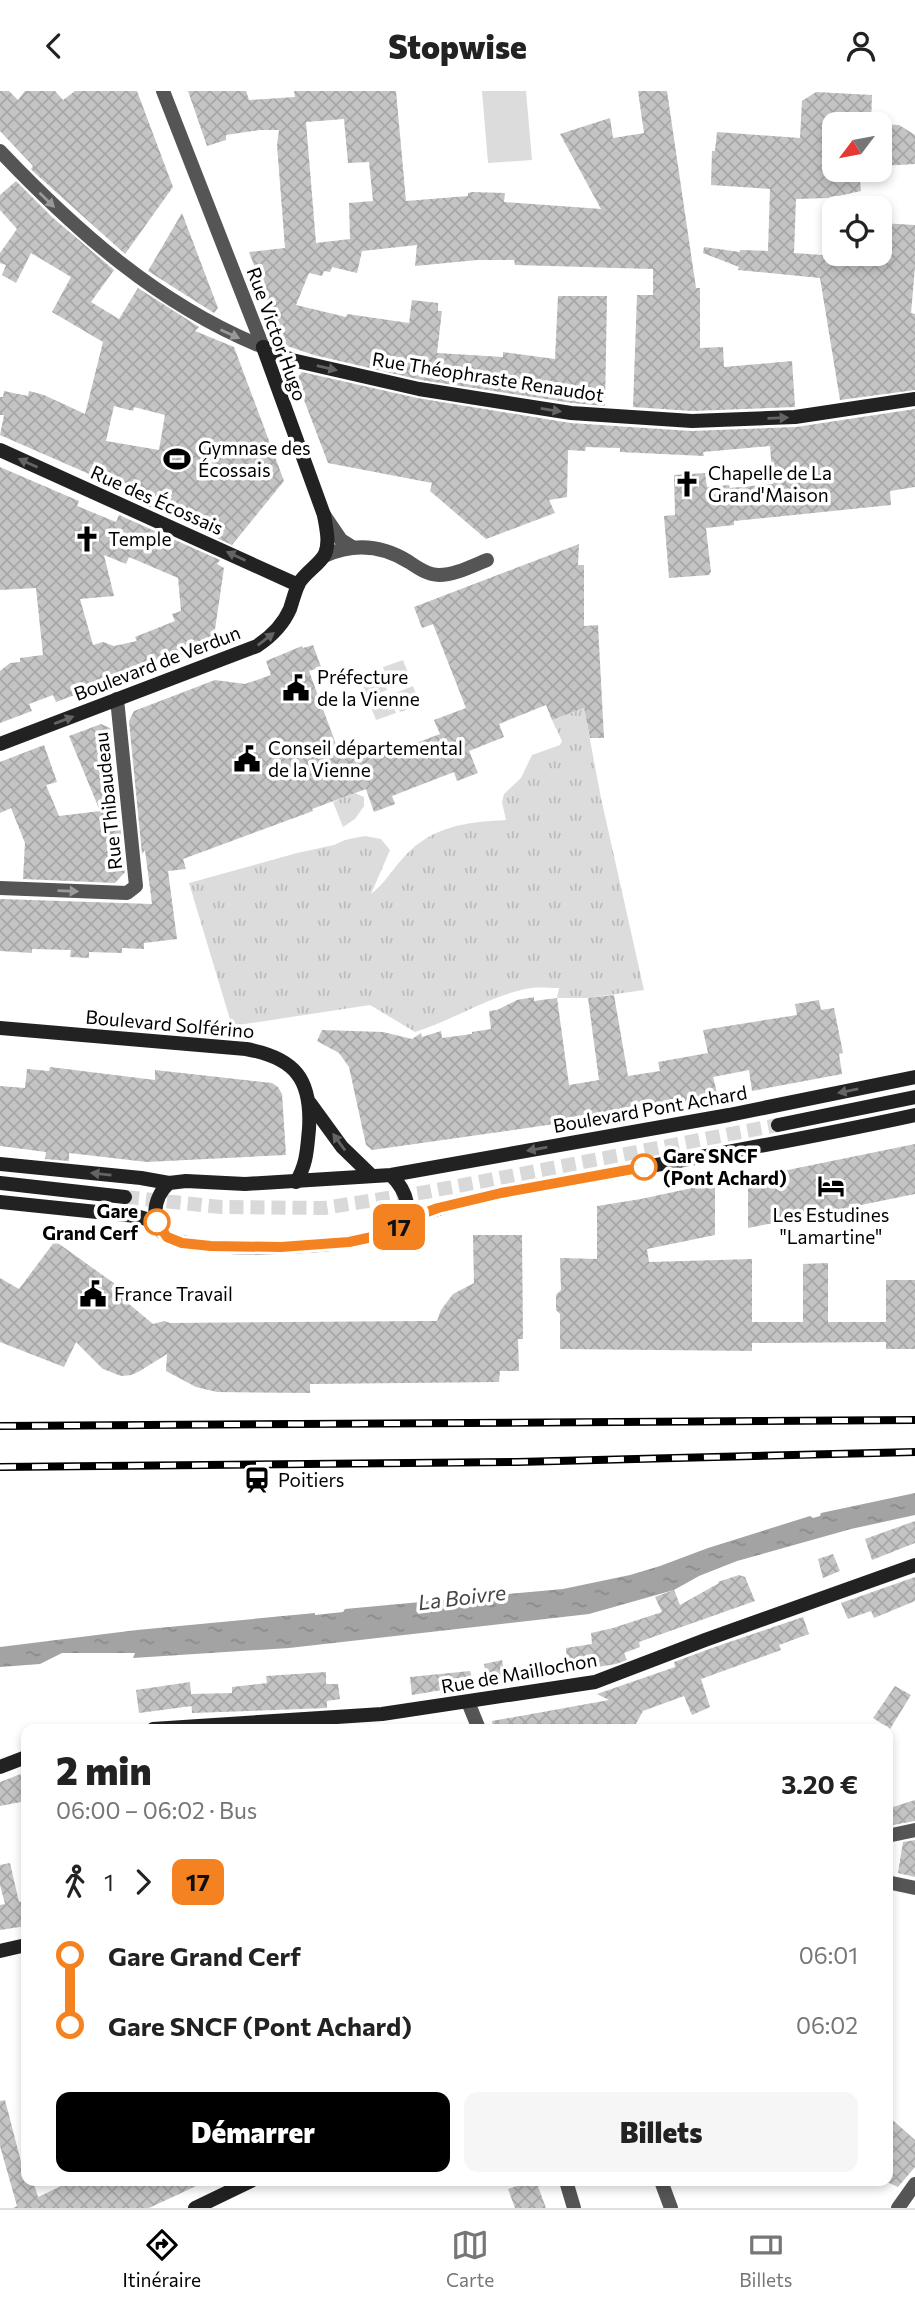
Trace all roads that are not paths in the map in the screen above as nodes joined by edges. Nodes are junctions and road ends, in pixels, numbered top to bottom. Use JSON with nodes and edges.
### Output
{"nodes":[{"id":1,"x":163,"y":91,"type":"edge"},
{"id":2,"x":0,"y":151,"type":"edge"},
{"id":3,"x":262,"y":347,"type":"junction"},
{"id":4,"x":915,"y":399,"type":"edge"},
{"id":5,"x":0,"y":450,"type":"edge"},
{"id":6,"x":324,"y":515,"type":"junction"},
{"id":7,"x":352,"y":547,"type":"junction"},
{"id":8,"x":324,"y":556,"type":"junction"},
{"id":9,"x":487,"y":560,"type":"dead end"},
{"id":10,"x":298,"y":585,"type":"junction"},
{"id":11,"x":117,"y":699,"type":"junction"},
{"id":12,"x":0,"y":744,"type":"edge"},
{"id":13,"x":0,"y":888,"type":"edge"},
{"id":14,"x":0,"y":1028,"type":"edge"},
{"id":15,"x":915,"y":1077,"type":"edge"},
{"id":16,"x":915,"y":1097,"type":"edge"},
{"id":17,"x":310,"y":1103,"type":"junction"},
{"id":18,"x":915,"y":1115,"type":"edge"},
{"id":19,"x":778,"y":1125,"type":"tunnel mouth"},
{"id":20,"x":0,"y":1164,"type":"edge"},
{"id":21,"x":391,"y":1175,"type":"junction"},
{"id":22,"x":372,"y":1176,"type":"junction"},
{"id":23,"x":296,"y":1182,"type":"junction"},
{"id":24,"x":169,"y":1183,"type":"junction"},
{"id":25,"x":0,"y":1184,"type":"edge"},
{"id":26,"x":125,"y":1197,"type":"tunnel mouth"},
{"id":27,"x":0,"y":1202,"type":"edge"},
{"id":28,"x":405,"y":1220,"type":"junction"},
{"id":29,"x":157,"y":1222,"type":"junction"},
{"id":30,"x":915,"y":1565,"type":"edge"},
{"id":31,"x":468,"y":1702,"type":"junction"},
{"id":32,"x":229,"y":1724,"type":"edge"},
{"id":33,"x":477,"y":1724,"type":"edge"},
{"id":34,"x":21,"y":1759,"type":"edge"},
{"id":35,"x":0,"y":1767,"type":"edge"},
{"id":36,"x":915,"y":1830,"type":"edge"},
{"id":37,"x":893,"y":1835,"type":"edge"},
{"id":38,"x":893,"y":1883,"type":"edge"},
{"id":39,"x":915,"y":1888,"type":"edge"},
{"id":40,"x":21,"y":1946,"type":"edge"},
{"id":41,"x":0,"y":1951,"type":"edge"},
{"id":42,"x":915,"y":2185,"type":"edge"},
{"id":43,"x":241,"y":2186,"type":"edge"},
{"id":44,"x":567,"y":2186,"type":"edge"},
{"id":45,"x":663,"y":2186,"type":"edge"},
{"id":46,"x":195,"y":2208,"type":"edge"},
{"id":47,"x":574,"y":2208,"type":"edge"},
{"id":48,"x":671,"y":2208,"type":"edge"},
{"id":49,"x":898,"y":2208,"type":"edge"}],
"edges":[{"from":1,"to":3,"type":"street","name":"Rue Victor Hugo"},
{"from":2,"to":3,"type":"street","name":"Rue Théophraste Renaudot","one_way":true},
{"from":3,"to":4,"type":"street","name":"Rue Théophraste Renaudot","one_way":true},
{"from":3,"to":6,"type":"street","name":"Rue Victor Hugo"},
{"from":10,"to":5,"type":"street","name":"Rue des Écossais","one_way":true},
{"from":6,"to":7,"type":"street"},
{"from":6,"to":8,"type":"street","name":"Rue Victor Hugo"},
{"from":7,"to":8,"type":"street"},
{"from":7,"to":9,"type":"street"},
{"from":8,"to":10,"type":"street"},
{"from":11,"to":10,"type":"street","name":"Boulevard de Verdun","one_way":true},
{"from":12,"to":11,"type":"street","name":"Boulevard de Verdun","one_way":true},
{"from":13,"to":11,"type":"street","name":"Rue Thibaudeau","one_way":true},
{"from":14,"to":17,"type":"street","name":"Boulevard Solférino"},
{"from":15,"to":21,"type":"street","name":"Boulevard Pont Achard","one_way":true},
{"from":16,"to":19,"type":"street"},
{"from":22,"to":17,"type":"street","name":"Boulevard Solférino","one_way":true},
{"from":17,"to":23,"type":"street"},
{"from":18,"to":28,"type":"street"},
{"from":24,"to":20,"type":"street","name":"Boulevard Pont Achard","one_way":true},
{"from":21,"to":22,"type":"street","name":"Boulevard Pont Achard"},
{"from":21,"to":28,"type":"street"},
{"from":22,"to":23,"type":"street","name":"Boulevard Pont Achard"},
{"from":23,"to":24,"type":"street","name":"Boulevard Pont Achard"},
{"from":24,"to":29,"type":"street"},
{"from":25,"to":26,"type":"street"},
{"from":27,"to":29,"type":"street"},
{"from":28,"to":29,"type":"street"},
{"from":30,"to":31,"type":"street","name":"Rue de Maillochon"},
{"from":31,"to":32,"type":"street","name":"Rue de Maillochon"},
{"from":31,"to":33,"type":"street"},
{"from":34,"to":35,"type":"street"},
{"from":36,"to":37,"type":"street"},
{"from":38,"to":39,"type":"street"},
{"from":40,"to":41,"type":"street"},
{"from":42,"to":49,"type":"street"},
{"from":43,"to":46,"type":"street"},
{"from":44,"to":47,"type":"street"},
{"from":45,"to":48,"type":"street"}]}
